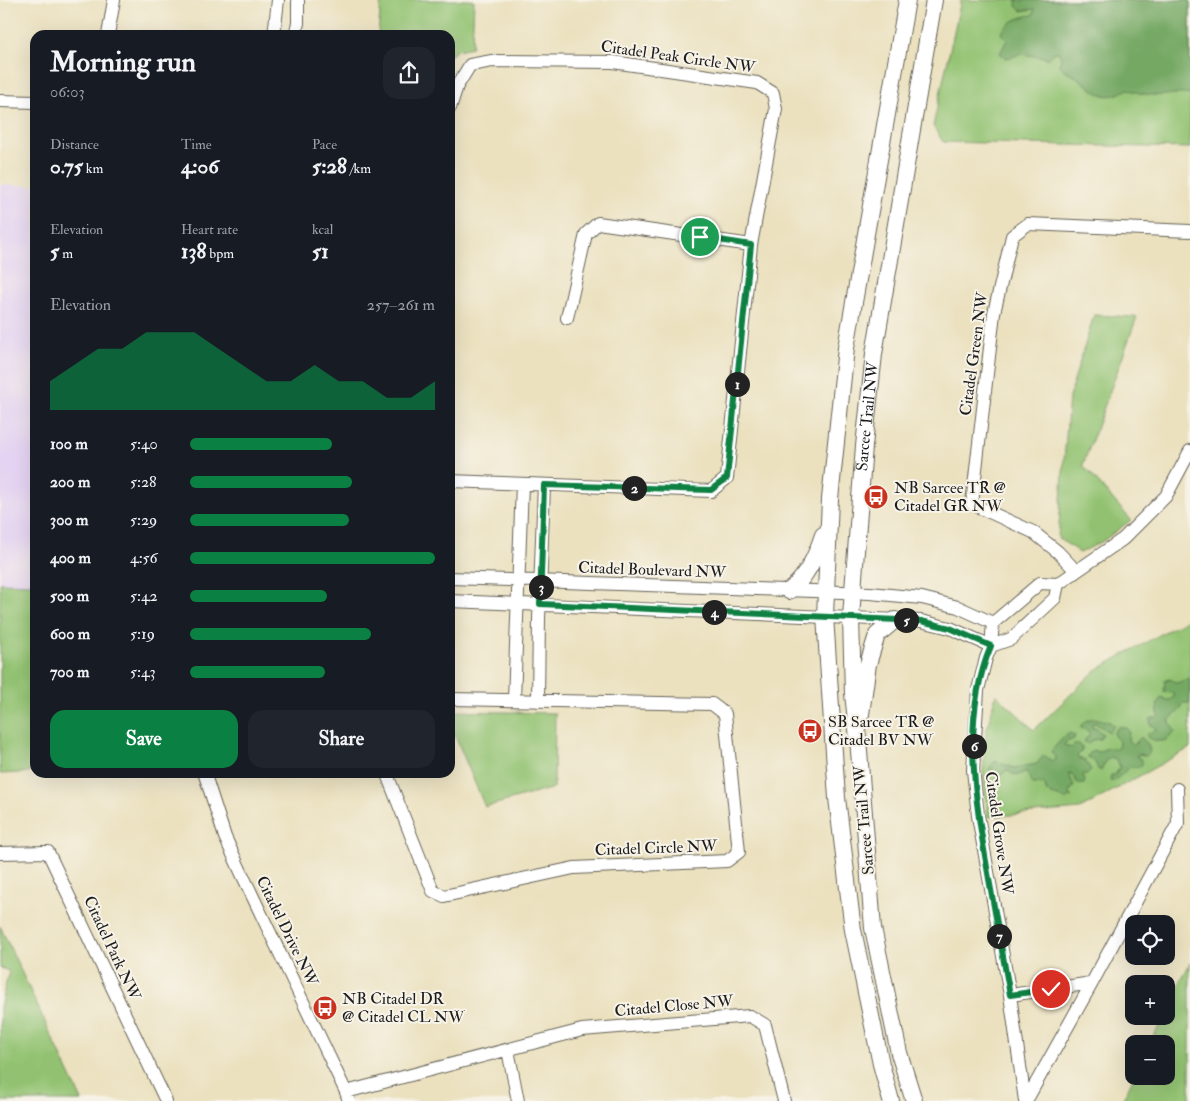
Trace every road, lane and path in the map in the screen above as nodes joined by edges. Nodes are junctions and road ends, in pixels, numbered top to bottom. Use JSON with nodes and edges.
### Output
{"nodes":[{"id":1,"x":114,"y":0,"type":"edge"},
{"id":2,"x":278,"y":0,"type":"edge"},
{"id":3,"x":298,"y":0,"type":"edge"},
{"id":4,"x":907,"y":0,"type":"edge"},
{"id":5,"x":934,"y":0,"type":"edge"},
{"id":6,"x":109,"y":30,"type":"edge"},
{"id":7,"x":275,"y":30,"type":"edge"},
{"id":8,"x":296,"y":30,"type":"edge"},
{"id":9,"x":455,"y":92,"type":"edge"},
{"id":10,"x":0,"y":101,"type":"edge"},
{"id":11,"x":30,"y":102,"type":"edge"},
{"id":12,"x":1190,"y":231,"type":"edge"},
{"id":13,"x":751,"y":245,"type":"junction"},
{"id":14,"x":567,"y":318,"type":"dead end"},
{"id":15,"x":1190,"y":451,"type":"edge"},
{"id":16,"x":455,"y":481,"type":"edge"},
{"id":17,"x":522,"y":484,"type":"junction"},
{"id":18,"x":544,"y":485,"type":"junction"},
{"id":19,"x":829,"y":516,"type":"junction"},
{"id":20,"x":1076,"y":571,"type":"junction"},
{"id":21,"x":455,"y":578,"type":"edge"},
{"id":22,"x":519,"y":580,"type":"junction"},
{"id":23,"x":541,"y":582,"type":"junction"},
{"id":24,"x":1058,"y":584,"type":"junction"},
{"id":25,"x":789,"y":591,"type":"junction"},
{"id":26,"x":826,"y":592,"type":"junction"},
{"id":27,"x":853,"y":592,"type":"junction"},
{"id":28,"x":455,"y":601,"type":"edge"},
{"id":29,"x":518,"y":603,"type":"junction"},
{"id":30,"x":540,"y":604,"type":"junction"},
{"id":31,"x":825,"y":616,"type":"junction"},
{"id":32,"x":851,"y":618,"type":"junction"},
{"id":33,"x":894,"y":620,"type":"junction"},
{"id":34,"x":993,"y":623,"type":"junction"},
{"id":35,"x":991,"y":646,"type":"junction"},
{"id":36,"x":455,"y":699,"type":"edge"},
{"id":37,"x":514,"y":700,"type":"junction"},
{"id":38,"x":538,"y":701,"type":"junction"},
{"id":39,"x":858,"y":738,"type":"junction"},
{"id":40,"x":206,"y":778,"type":"edge"},
{"id":41,"x":388,"y":778,"type":"edge"},
{"id":42,"x":1177,"y":789,"type":"dead end"},
{"id":43,"x":0,"y":853,"type":"edge"},
{"id":44,"x":1092,"y":983,"type":"junction"},
{"id":45,"x":1010,"y":995,"type":"junction"},
{"id":46,"x":508,"y":1050,"type":"junction"},
{"id":47,"x":347,"y":1096,"type":"edge"},
{"id":48,"x":166,"y":1101,"type":"edge"},
{"id":49,"x":518,"y":1101,"type":"edge"},
{"id":50,"x":784,"y":1101,"type":"edge"},
{"id":51,"x":891,"y":1101,"type":"edge"},
{"id":52,"x":914,"y":1101,"type":"edge"},
{"id":53,"x":1025,"y":1101,"type":"edge"}],
"edges":[{"from":1,"to":6,"type":"street"},
{"from":2,"to":7,"type":"street"},
{"from":3,"to":8,"type":"street"},
{"from":4,"to":19,"type":"main road","name":"Sarcee Trail NW"},
{"from":5,"to":27,"type":"main road","name":"Sarcee Trail NW"},
{"from":9,"to":13,"type":"street","name":"Citadel Peak Circle NW"},
{"from":10,"to":11,"type":"street"},
{"from":12,"to":20,"type":"street","name":"Citadel Green NW"},
{"from":13,"to":14,"type":"street"},
{"from":13,"to":18,"type":"street","name":"Citadel Peak Circle NW"},
{"from":15,"to":20,"type":"street"},
{"from":16,"to":17,"type":"street","name":"Citadel Peak Circle NW"},
{"from":17,"to":18,"type":"street","name":"Citadel Peak Circle NW"},
{"from":17,"to":22,"type":"street"},
{"from":18,"to":23,"type":"street"},
{"from":19,"to":25,"type":"main road"},
{"from":19,"to":26,"type":"main road","name":"Sarcee Trail NW"},
{"from":20,"to":24,"type":"street"},
{"from":21,"to":22,"type":"street","name":"Citadel Boulevard NW"},
{"from":22,"to":23,"type":"street","name":"Citadel Boulevard NW"},
{"from":22,"to":29,"type":"street"},
{"from":23,"to":25,"type":"street","name":"Citadel Boulevard NW"},
{"from":23,"to":30,"type":"street"},
{"from":24,"to":34,"type":"street"},
{"from":24,"to":35,"type":"street"},
{"from":25,"to":26,"type":"street","name":"Citadel Boulevard NW"},
{"from":26,"to":27,"type":"street","name":"Citadel Boulevard NW"},
{"from":26,"to":31,"type":"main road","name":"Sarcee Trail NW"},
{"from":27,"to":32,"type":"main road","name":"Sarcee Trail NW"},
{"from":27,"to":34,"type":"street"},
{"from":28,"to":29,"type":"street"},
{"from":29,"to":30,"type":"street"},
{"from":29,"to":37,"type":"street"},
{"from":30,"to":31,"type":"street"},
{"from":30,"to":38,"type":"street"},
{"from":31,"to":32,"type":"street"},
{"from":31,"to":51,"type":"main road","name":"Sarcee Trail NW"},
{"from":32,"to":33,"type":"street"},
{"from":32,"to":39,"type":"main road","name":"Sarcee Trail NW"},
{"from":33,"to":35,"type":"street"},
{"from":33,"to":39,"type":"main road"},
{"from":34,"to":35,"type":"street"},
{"from":35,"to":45,"type":"street","name":"Citadel Grove NW"},
{"from":36,"to":37,"type":"street","name":"Citadel Circle NW"},
{"from":37,"to":38,"type":"street","name":"Citadel Circle NW"},
{"from":38,"to":41,"type":"street","name":"Citadel Circle NW"},
{"from":39,"to":52,"type":"main road","name":"Sarcee Trail NW"},
{"from":40,"to":47,"type":"street","name":"Citadel Drive NW"},
{"from":42,"to":44,"type":"street","name":"Citadel Grove NW"},
{"from":43,"to":48,"type":"street","name":"Citadel Park NW"},
{"from":44,"to":45,"type":"street"},
{"from":44,"to":53,"type":"street","name":"Citadel Grove NW"},
{"from":45,"to":53,"type":"street","name":"Citadel Grove NW"},
{"from":46,"to":47,"type":"street","name":"Citadel Close NW"},
{"from":46,"to":49,"type":"street"},
{"from":46,"to":50,"type":"street","name":"Citadel Close NW"}]}
